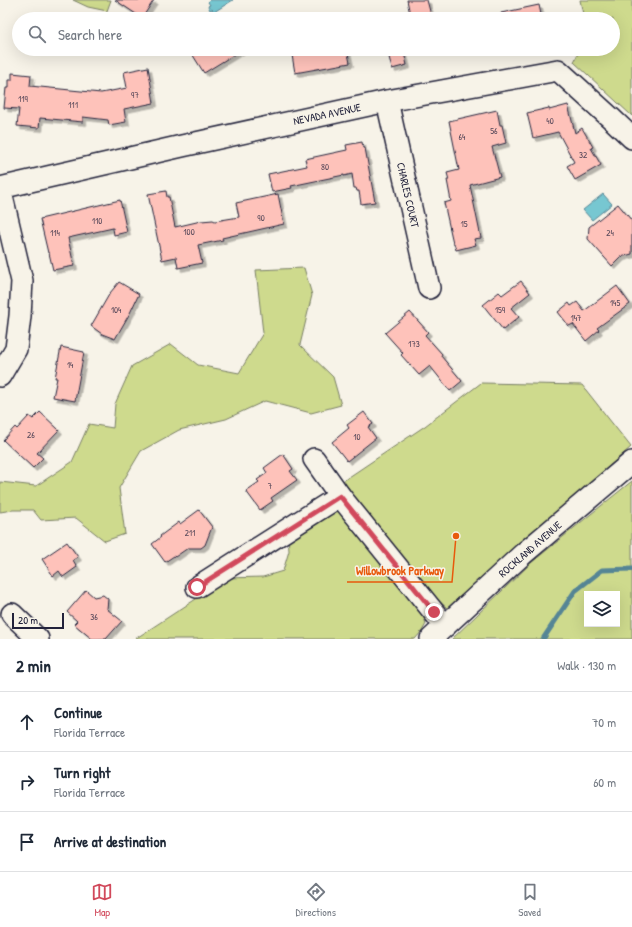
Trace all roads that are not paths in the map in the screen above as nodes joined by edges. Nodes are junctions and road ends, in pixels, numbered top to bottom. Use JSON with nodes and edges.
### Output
{"nodes":[{"id":1,"x":387,"y":101,"type":"junction"},
{"id":2,"x":632,"y":138,"type":"edge"},
{"id":3,"x":0,"y":188,"type":"edge"},
{"id":4,"x":430,"y":288,"type":"dead end"},
{"id":5,"x":0,"y":376,"type":"edge"},
{"id":6,"x":314,"y":459,"type":"dead end"},
{"id":7,"x":632,"y":462,"type":"edge"},
{"id":8,"x":340,"y":496,"type":"junction"},
{"id":9,"x":197,"y":587,"type":"dead end"},
{"id":10,"x":12,"y":614,"type":"dead end"},
{"id":11,"x":438,"y":632,"type":"edge"},
{"id":12,"x":38,"y":639,"type":"edge"}],
"edges":[{"from":1,"to":2,"type":"street","name":"NEVADA AVENUE"},
{"from":1,"to":3,"type":"street","name":"NEVADA AVENUE"},
{"from":1,"to":4,"type":"street","name":"CHARLES COURT"},
{"from":3,"to":5,"type":"street"},
{"from":6,"to":8,"type":"street"},
{"from":7,"to":11,"type":"street","name":"ROCKLAND AVENUE"},
{"from":8,"to":9,"type":"street"},
{"from":8,"to":11,"type":"street"},
{"from":10,"to":12,"type":"street"}]}
